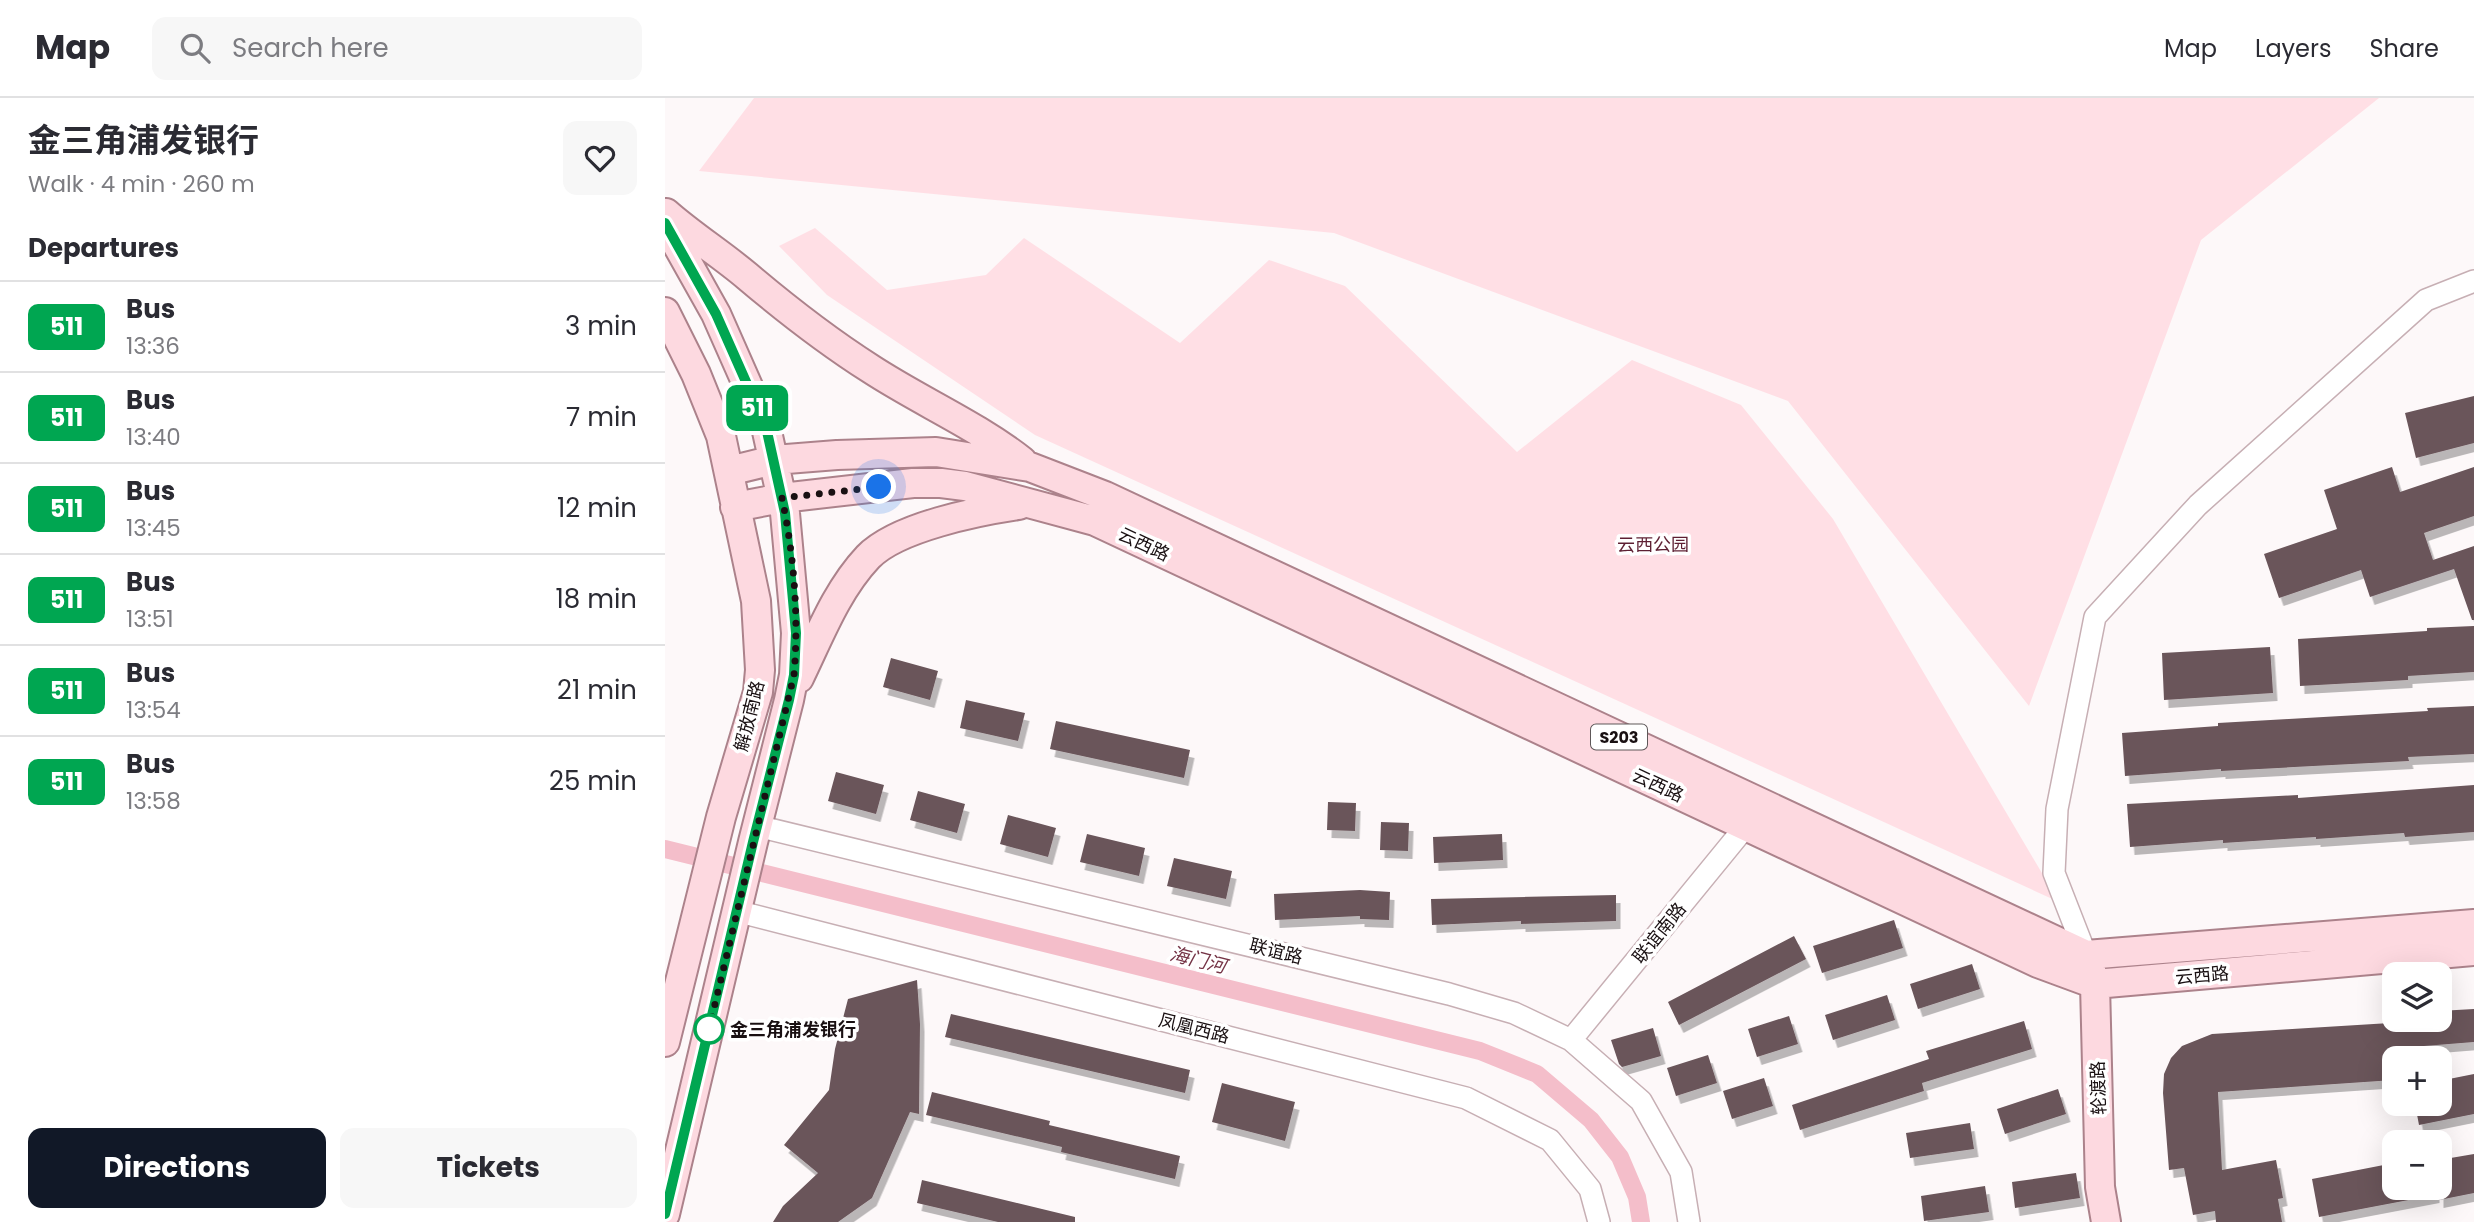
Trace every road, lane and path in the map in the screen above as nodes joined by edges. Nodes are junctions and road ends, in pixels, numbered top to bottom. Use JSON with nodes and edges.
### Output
{"nodes":[{"id":1,"x":665,"y":213,"type":"edge"},
{"id":2,"x":665,"y":223,"type":"edge"},
{"id":3,"x":2474,"y":281,"type":"edge"},
{"id":4,"x":665,"y":312,"type":"edge"},
{"id":5,"x":774,"y":460,"type":"junction"},
{"id":6,"x":1030,"y":467,"type":"junction"},
{"id":7,"x":729,"y":471,"type":"junction"},
{"id":8,"x":782,"y":498,"type":"junction"},
{"id":9,"x":1028,"y":503,"type":"junction"},
{"id":10,"x":735,"y":507,"type":"junction"},
{"id":11,"x":789,"y":700,"type":"junction"},
{"id":12,"x":1746,"y":826,"type":"junction"},
{"id":13,"x":755,"y":834,"type":"junction"},
{"id":14,"x":737,"y":908,"type":"junction"},
{"id":15,"x":2474,"y":924,"type":"edge"},
{"id":16,"x":2474,"y":951,"type":"edge"},
{"id":17,"x":2086,"y":955,"type":"junction"},
{"id":18,"x":2095,"y":984,"type":"junction"},
{"id":19,"x":1571,"y":1040,"type":"junction"},
{"id":20,"x":665,"y":1042,"type":"edge"},
{"id":21,"x":665,"y":1214,"type":"edge"},
{"id":22,"x":1599,"y":1222,"type":"edge"},
{"id":23,"x":1689,"y":1222,"type":"edge"},
{"id":24,"x":2106,"y":1222,"type":"edge"}],
"edges":[{"from":1,"to":6,"type":"main road","name":"云西路"},
{"from":2,"to":5,"type":"main road","name":"解放南路"},
{"from":3,"to":17,"type":"street"},
{"from":4,"to":7,"type":"main road","name":"解放南路"},
{"from":5,"to":6,"type":"main road","name":"云西路","number":"S203"},
{"from":5,"to":7,"type":"main road","name":"云西路","number":"S203"},
{"from":5,"to":8,"type":"main road","name":"解放南路"},
{"from":6,"to":17,"type":"main road","name":"云西路","number":"S203"},
{"from":7,"to":10,"type":"main road","name":"解放南路"},
{"from":8,"to":9,"type":"main road","name":"云西路","number":"S203"},
{"from":8,"to":10,"type":"main road","name":"云西路","number":"S203"},
{"from":8,"to":11,"type":"main road","name":"解放南路"},
{"from":9,"to":11,"type":"main road"},
{"from":9,"to":12,"type":"main road","name":"云西路","number":"S203"},
{"from":10,"to":20,"type":"main road","name":"解放南路"},
{"from":11,"to":13,"type":"main road","name":"解放南路"},
{"from":12,"to":18,"type":"main road","name":"云西路","number":"S203"},
{"from":12,"to":19,"type":"street","name":"联谊南路"},
{"from":13,"to":14,"type":"main road","name":"解放南路"},
{"from":13,"to":19,"type":"street","name":"联谊路"},
{"from":14,"to":21,"type":"main road","name":"解放南路"},
{"from":14,"to":22,"type":"street","name":"凤凰西路"},
{"from":15,"to":17,"type":"main road","name":"云西路","number":"S203"},
{"from":16,"to":18,"type":"main road","name":"云西路","number":"S203"},
{"from":17,"to":18,"type":"main road","name":"轮渡路"},
{"from":18,"to":24,"type":"main road","name":"轮渡路"},
{"from":19,"to":23,"type":"street","name":"联谊路"}]}
